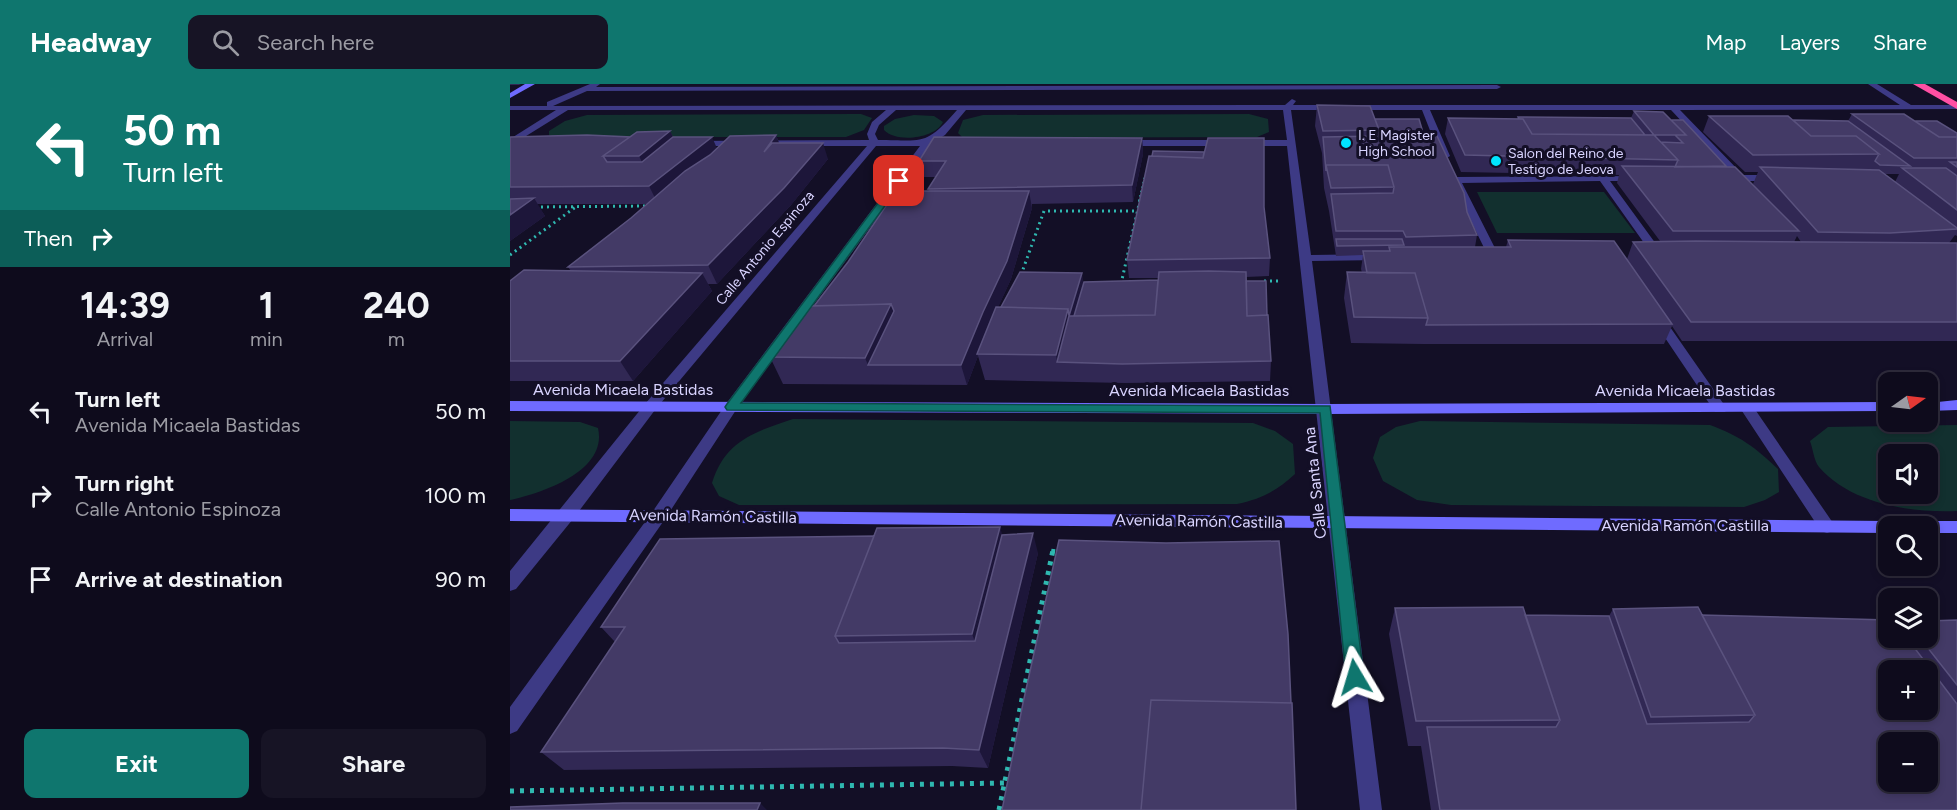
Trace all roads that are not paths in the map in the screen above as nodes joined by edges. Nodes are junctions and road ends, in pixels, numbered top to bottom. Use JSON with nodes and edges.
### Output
{"nodes":[{"id":1,"x":531,"y":84,"type":"edge"},
{"id":2,"x":1872,"y":84,"type":"edge"},
{"id":3,"x":1918,"y":84,"type":"edge"},
{"id":4,"x":1012,"y":85,"type":"edge"},
{"id":5,"x":1115,"y":85,"type":"edge"},
{"id":6,"x":1295,"y":85,"type":"edge"},
{"id":7,"x":592,"y":86,"type":"edge"},
{"id":8,"x":812,"y":86,"type":"edge"},
{"id":9,"x":1502,"y":95,"type":"edge"},
{"id":10,"x":510,"y":96,"type":"edge"},
{"id":11,"x":1957,"y":106,"type":"edge"},
{"id":12,"x":568,"y":107,"type":"junction"},
{"id":13,"x":1909,"y":107,"type":"junction"},
{"id":14,"x":510,"y":108,"type":"edge"},
{"id":15,"x":541,"y":108,"type":"junction"},
{"id":16,"x":894,"y":108,"type":"junction"},
{"id":17,"x":963,"y":108,"type":"junction"},
{"id":18,"x":1287,"y":108,"type":"junction"},
{"id":19,"x":1425,"y":108,"type":"junction"},
{"id":20,"x":1674,"y":108,"type":"junction"},
{"id":21,"x":510,"y":143,"type":"edge"},
{"id":22,"x":534,"y":143,"type":"edge"},
{"id":23,"x":682,"y":143,"type":"edge"},
{"id":24,"x":874,"y":143,"type":"junction"},
{"id":25,"x":927,"y":143,"type":"junction"},
{"id":26,"x":962,"y":143,"type":"edge"},
{"id":27,"x":1117,"y":143,"type":"edge"},
{"id":28,"x":1292,"y":143,"type":"junction"},
{"id":29,"x":1740,"y":177,"type":"junction"},
{"id":30,"x":1649,"y":178,"type":"edge"},
{"id":31,"x":1717,"y":178,"type":"edge"},
{"id":32,"x":1786,"y":178,"type":"edge"},
{"id":33,"x":1604,"y":179,"type":"junction"},
{"id":34,"x":1456,"y":180,"type":"junction"},
{"id":35,"x":1754,"y":194,"type":"edge"},
{"id":36,"x":1658,"y":255,"type":"edge"},
{"id":37,"x":1492,"y":256,"type":"edge"},
{"id":38,"x":1388,"y":257,"type":"edge"},
{"id":39,"x":1306,"y":258,"type":"junction"},
{"id":40,"x":1647,"y":303,"type":"edge"},
{"id":41,"x":1957,"y":405,"type":"edge"},
{"id":42,"x":510,"y":406,"type":"edge"},
{"id":43,"x":650,"y":406,"type":"junction"},
{"id":44,"x":1938,"y":406,"type":"edge"},
{"id":45,"x":731,"y":407,"type":"junction"},
{"id":46,"x":1878,"y":407,"type":"edge"},
{"id":47,"x":1747,"y":408,"type":"junction"},
{"id":48,"x":1326,"y":409,"type":"junction"},
{"id":49,"x":1720,"y":409,"type":"junction"},
{"id":50,"x":510,"y":515,"type":"edge"},
{"id":51,"x":567,"y":515,"type":"junction"},
{"id":52,"x":659,"y":515,"type":"junction"},
{"id":53,"x":1337,"y":522,"type":"junction"},
{"id":54,"x":1827,"y":526,"type":"junction"},
{"id":55,"x":1878,"y":527,"type":"edge"},
{"id":56,"x":1938,"y":527,"type":"edge"},
{"id":57,"x":1957,"y":527,"type":"edge"},
{"id":58,"x":510,"y":584,"type":"edge"},
{"id":59,"x":510,"y":724,"type":"edge"},
{"id":60,"x":1371,"y":810,"type":"edge"}],
"edges":[{"from":1,"to":10,"type":"main road"},
{"from":2,"to":13,"type":"street"},
{"from":3,"to":11,"type":"highway"},
{"from":4,"to":5,"type":"street"},
{"from":4,"to":8,"type":"street"},
{"from":5,"to":6,"type":"street"},
{"from":6,"to":9,"type":"street"},
{"from":6,"to":18,"type":"street","name":"Calle Santa Ana"},
{"from":7,"to":8,"type":"street"},
{"from":7,"to":15,"type":"street"},
{"from":9,"to":19,"type":"street"},
{"from":9,"to":20,"type":"street"},
{"from":11,"to":13,"type":"street"},
{"from":12,"to":15,"type":"street"},
{"from":12,"to":16,"type":"street"},
{"from":12,"to":21,"type":"street"},
{"from":13,"to":20,"type":"street"},
{"from":14,"to":15,"type":"street"},
{"from":16,"to":17,"type":"street"},
{"from":16,"to":24,"type":"street","name":"Calle Antonio Espinoza"},
{"from":17,"to":18,"type":"street"},
{"from":17,"to":25,"type":"street"},
{"from":18,"to":19,"type":"street"},
{"from":18,"to":28,"type":"street","name":"Calle Santa Ana"},
{"from":19,"to":34,"type":"street"},
{"from":20,"to":29,"type":"street"},
{"from":21,"to":22,"type":"street"},
{"from":23,"to":24,"type":"street"},
{"from":24,"to":25,"type":"street"},
{"from":24,"to":43,"type":"street","name":"Calle Antonio Espinoza"},
{"from":25,"to":26,"type":"street"},
{"from":25,"to":45,"type":"street"},
{"from":27,"to":28,"type":"street"},
{"from":28,"to":39,"type":"street","name":"Calle Santa Ana"},
{"from":29,"to":31,"type":"street"},
{"from":29,"to":32,"type":"street"},
{"from":29,"to":35,"type":"street"},
{"from":30,"to":33,"type":"street"},
{"from":33,"to":34,"type":"street"},
{"from":33,"to":36,"type":"street"},
{"from":34,"to":37,"type":"street"},
{"from":38,"to":39,"type":"street"},
{"from":39,"to":48,"type":"street","name":"Calle Santa Ana"},
{"from":40,"to":49,"type":"street"},
{"from":41,"to":44,"type":"main road"},
{"from":42,"to":43,"type":"main road","name":"Avenida Micaela Bastidas"},
{"from":43,"to":45,"type":"main road","name":"Avenida Micaela Bastidas"},
{"from":43,"to":51,"type":"street","name":"Calle Antonio Espinoza"},
{"from":45,"to":48,"type":"main road","name":"Avenida Micaela Bastidas"},
{"from":45,"to":52,"type":"street"},
{"from":46,"to":47,"type":"main road","name":"Avenida Micaela Bastidas"},
{"from":47,"to":49,"type":"main road","name":"Avenida Micaela Bastidas"},
{"from":47,"to":54,"type":"street"},
{"from":48,"to":49,"type":"main road","name":"Avenida Micaela Bastidas"},
{"from":48,"to":53,"type":"street","name":"Calle Santa Ana"},
{"from":50,"to":51,"type":"main road","name":"Avenida Ramón Castilla"},
{"from":51,"to":52,"type":"main road","name":"Avenida Ramón Castilla"},
{"from":51,"to":58,"type":"street","name":"Calle Antonio Espinoza"},
{"from":52,"to":53,"type":"main road","name":"Avenida Ramón Castilla"},
{"from":52,"to":59,"type":"street"},
{"from":53,"to":54,"type":"main road","name":"Avenida Ramón Castilla"},
{"from":53,"to":60,"type":"street","name":"Calle Santa Ana"},
{"from":54,"to":55,"type":"main road","name":"Avenida Ramón Castilla"},
{"from":56,"to":57,"type":"main road"}]}
